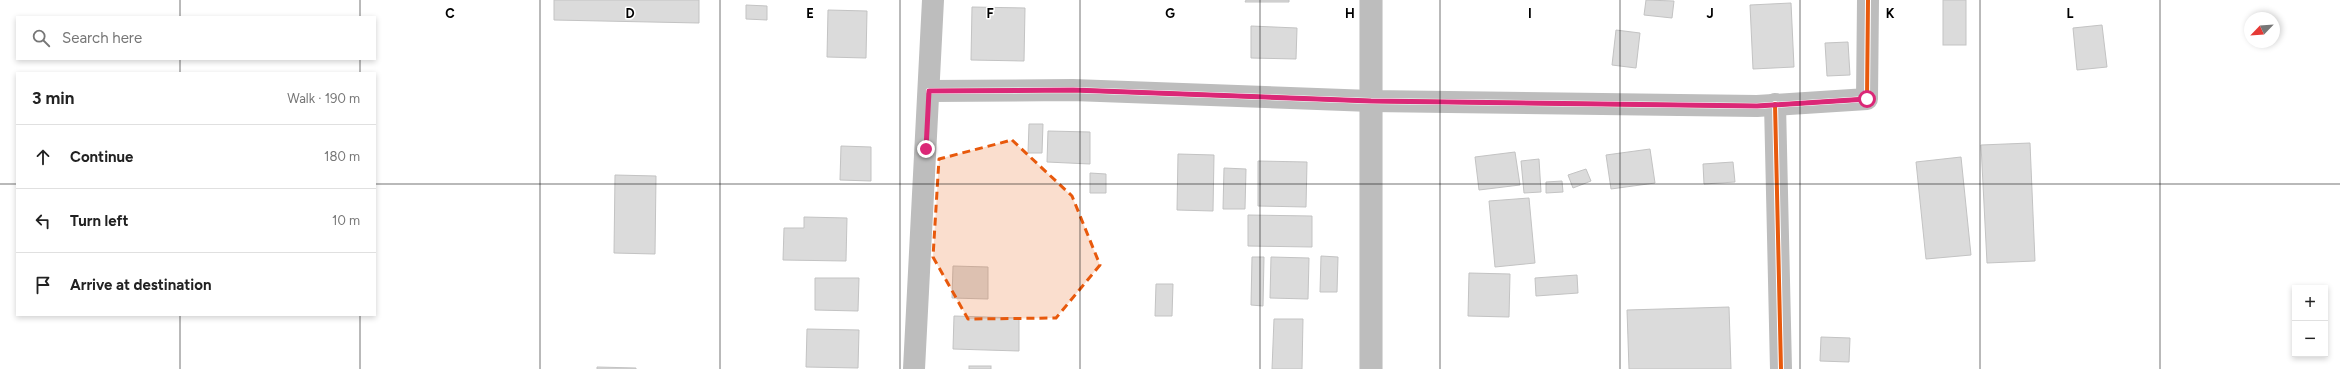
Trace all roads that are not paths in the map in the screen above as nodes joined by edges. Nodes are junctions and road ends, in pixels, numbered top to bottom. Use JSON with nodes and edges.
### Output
{"nodes":[{"id":1,"x":933,"y":0,"type":"edge"},
{"id":2,"x":1371,"y":0,"type":"edge"},
{"id":3,"x":1868,"y":0,"type":"edge"},
{"id":4,"x":929,"y":91,"type":"junction"},
{"id":5,"x":1371,"y":101,"type":"junction"},
{"id":6,"x":1775,"y":104,"type":"junction"},
{"id":7,"x":914,"y":369,"type":"edge"},
{"id":8,"x":1371,"y":369,"type":"edge"},
{"id":9,"x":1780,"y":369,"type":"edge"}],
"edges":[{"from":1,"to":4,"type":"main road"},
{"from":2,"to":5,"type":"main road"},
{"from":3,"to":6,"type":"main road"},
{"from":4,"to":5,"type":"main road"},
{"from":4,"to":7,"type":"main road"},
{"from":5,"to":6,"type":"main road"},
{"from":5,"to":8,"type":"main road"},
{"from":6,"to":9,"type":"main road"}]}
